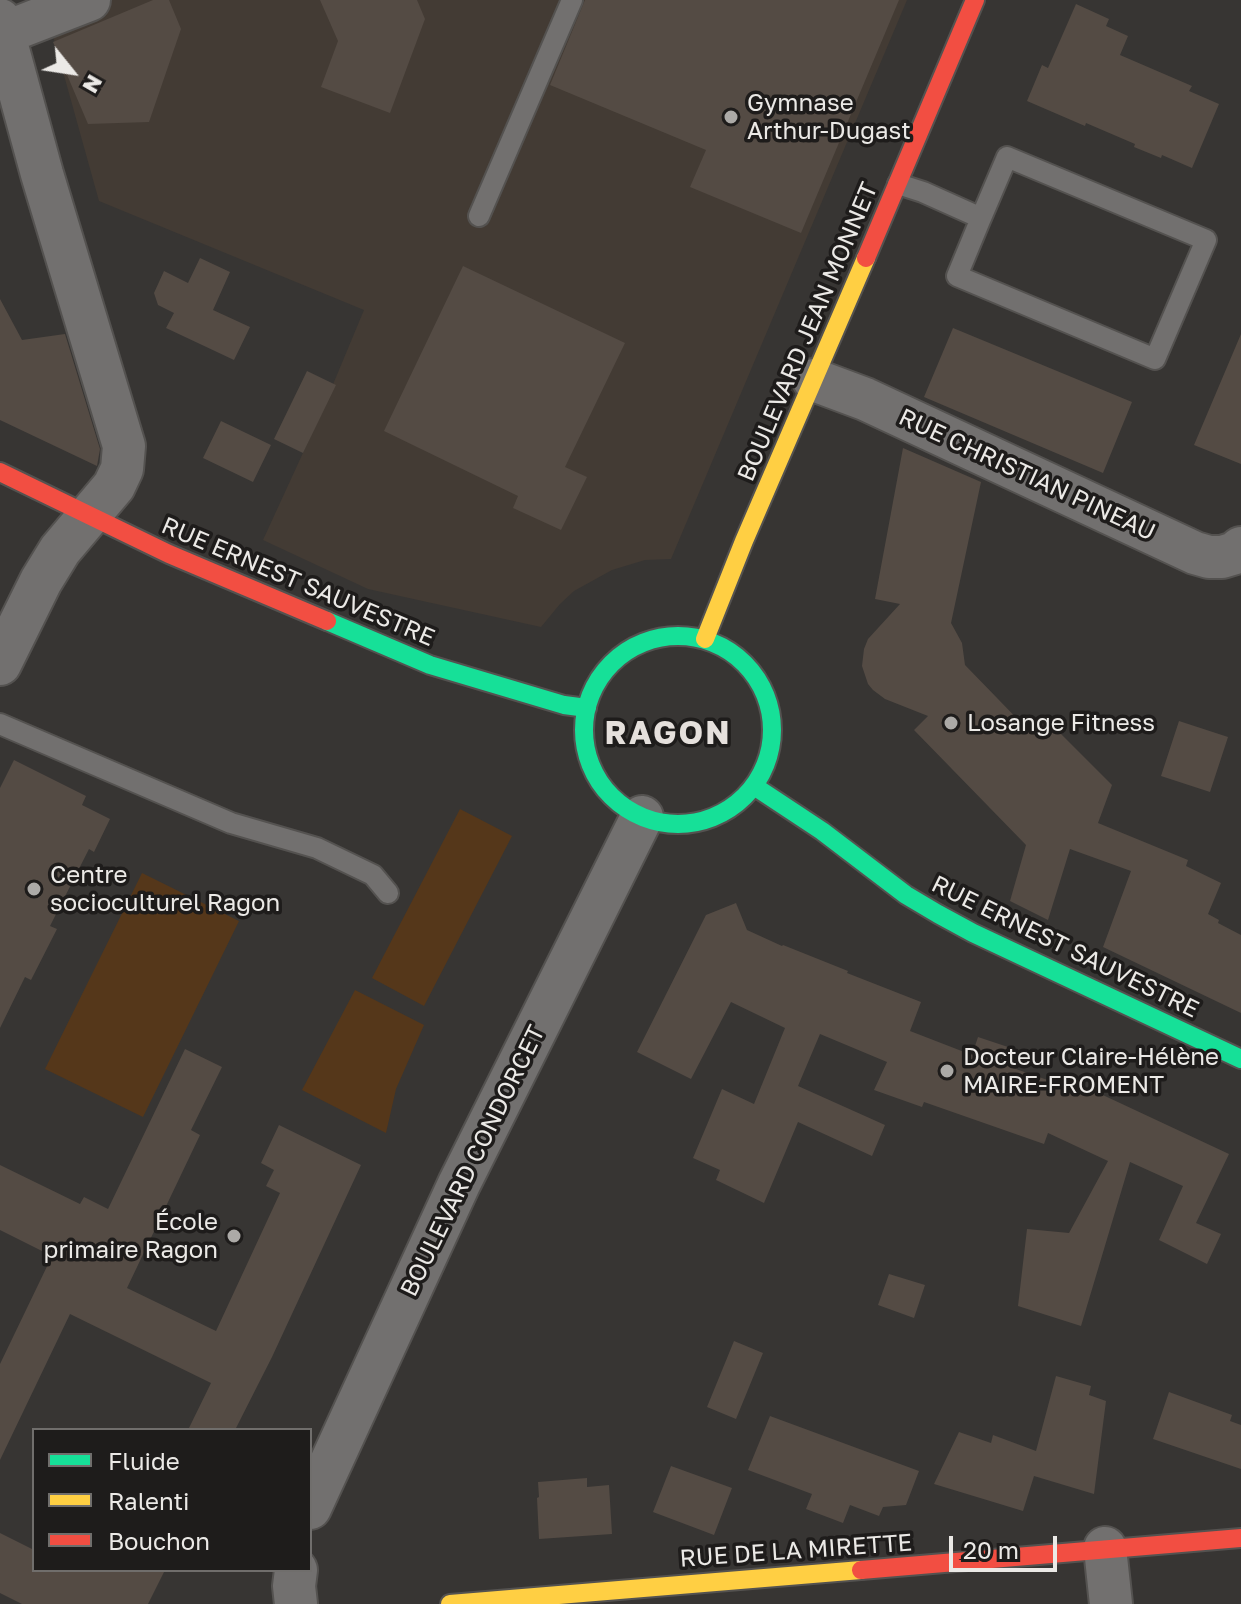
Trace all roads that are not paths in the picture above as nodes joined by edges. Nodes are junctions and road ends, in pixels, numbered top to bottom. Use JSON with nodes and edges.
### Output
{"nodes":[{"id":1,"x":89,"y":0,"type":"edge"},
{"id":2,"x":572,"y":0,"type":"edge"},
{"id":3,"x":975,"y":0,"type":"edge"},
{"id":4,"x":2,"y":27,"type":"edge"},
{"id":5,"x":898,"y":184,"type":"junction"},
{"id":6,"x":479,"y":216,"type":"dead end"},
{"id":7,"x":981,"y":218,"type":"junction"},
{"id":8,"x":814,"y":380,"type":"junction"},
{"id":9,"x":0,"y":472,"type":"edge"},
{"id":10,"x":87,"y":515,"type":"junction"},
{"id":11,"x":1241,"y":548,"type":"edge"},
{"id":12,"x":705,"y":639,"type":"junction"},
{"id":13,"x":0,"y":664,"type":"edge"},
{"id":14,"x":587,"y":708,"type":"junction"},
{"id":15,"x":0,"y":724,"type":"edge"},
{"id":16,"x":754,"y":786,"type":"junction"},
{"id":17,"x":642,"y":817,"type":"junction"},
{"id":18,"x":388,"y":893,"type":"dead end"},
{"id":19,"x":1241,"y":1059,"type":"edge"},
{"id":20,"x":312,"y":1504,"type":"edge"},
{"id":21,"x":1241,"y":1538,"type":"edge"},
{"id":22,"x":1105,"y":1548,"type":"junction"},
{"id":23,"x":296,"y":1572,"type":"edge"},
{"id":24,"x":296,"y":1604,"type":"edge"},
{"id":25,"x":450,"y":1604,"type":"edge"},
{"id":26,"x":1111,"y":1604,"type":"edge"}],
"edges":[{"from":1,"to":4,"type":"street"},
{"from":2,"to":6,"type":"lane"},
{"from":3,"to":5,"type":"main road","name":"BOULEVARD JEAN MONNET"},
{"from":4,"to":10,"type":"street"},
{"from":5,"to":7,"type":"lane"},
{"from":5,"to":8,"type":"main road","name":"BOULEVARD JEAN MONNET"},
{"from":7,"to":7,"type":"lane"},
{"from":8,"to":11,"type":"street","name":"RUE CHRISTIAN PINEAU"},
{"from":8,"to":12,"type":"main road","name":"BOULEVARD JEAN MONNET"},
{"from":9,"to":10,"type":"main road","name":"RUE ERNEST SAUVESTRE"},
{"from":10,"to":13,"type":"street"},
{"from":10,"to":14,"type":"main road","name":"RUE ERNEST SAUVESTRE"},
{"from":12,"to":14,"type":"main road"},
{"from":12,"to":16,"type":"main road"},
{"from":14,"to":17,"type":"main road"},
{"from":15,"to":18,"type":"lane"},
{"from":16,"to":17,"type":"main road"},
{"from":16,"to":19,"type":"main road","name":"RUE ERNEST SAUVESTRE"},
{"from":17,"to":20,"type":"street","name":"BOULEVARD CONDORCET"},
{"from":21,"to":22,"type":"main road","name":"RUE DE LA MIRETTE"},
{"from":22,"to":25,"type":"main road","name":"RUE DE LA MIRETTE"},
{"from":22,"to":26,"type":"street"},
{"from":23,"to":24,"type":"street"}]}
